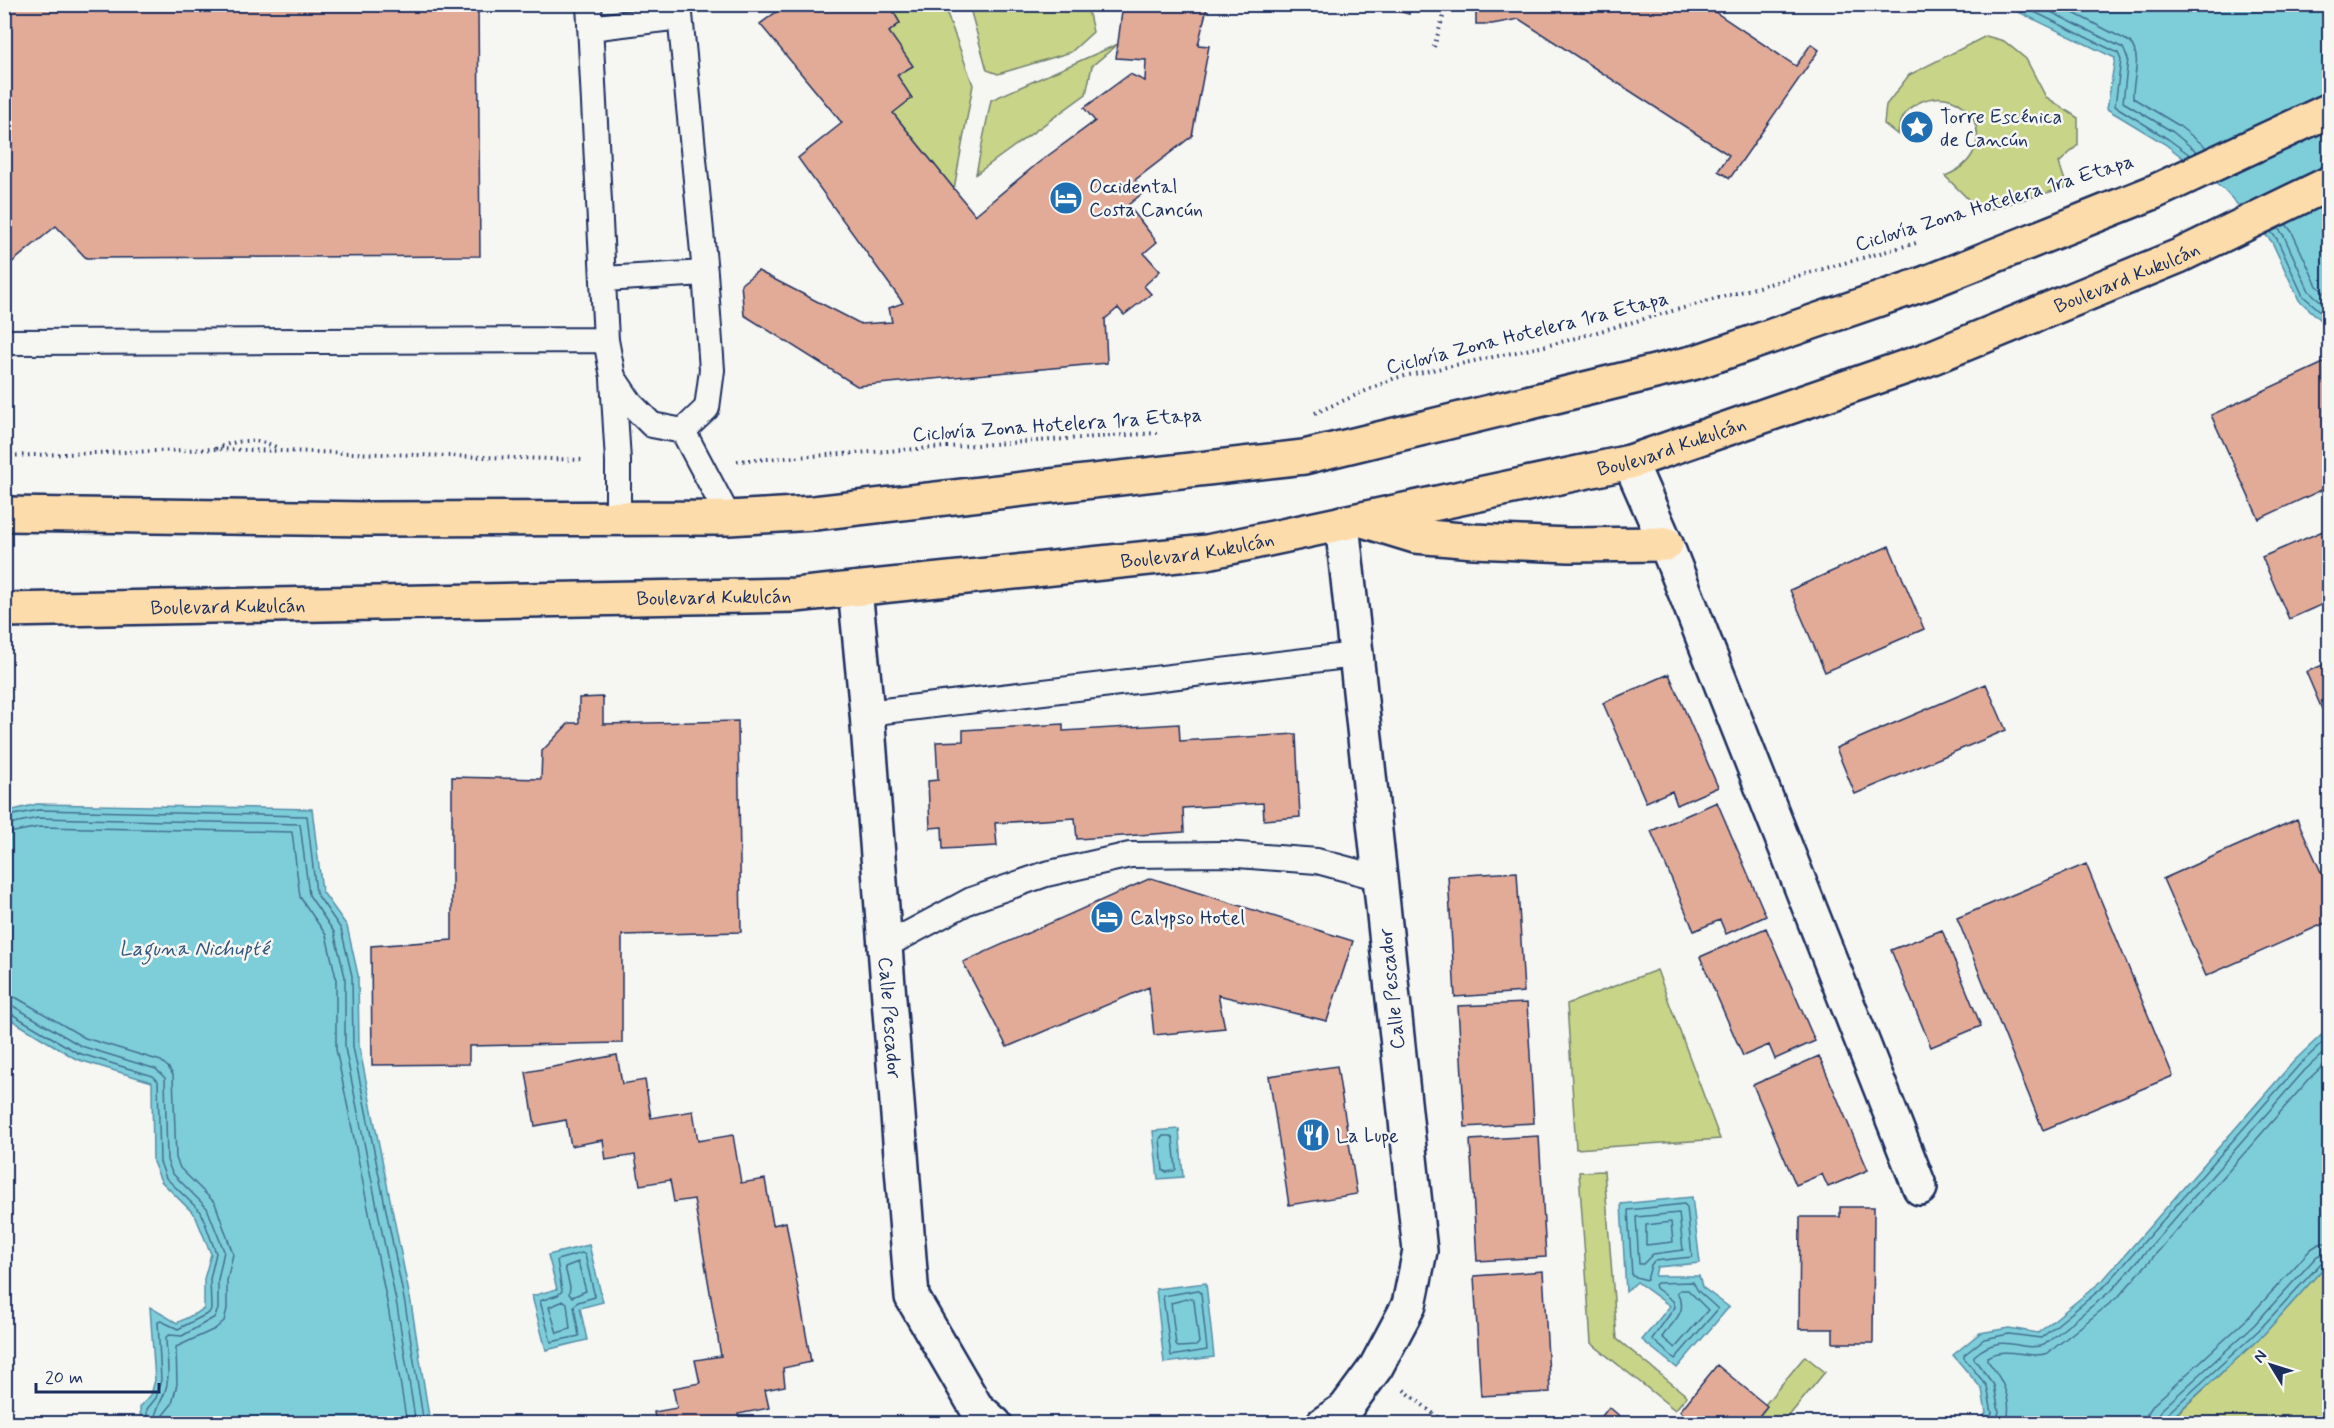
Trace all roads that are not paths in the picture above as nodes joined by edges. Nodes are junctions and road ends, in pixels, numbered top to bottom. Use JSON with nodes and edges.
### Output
{"nodes":[{"id":1,"x":589,"y":4,"type":"edge"},
{"id":2,"x":680,"y":11,"type":"edge"},
{"id":3,"x":590,"y":28,"type":"junction"},
{"id":4,"x":2330,"y":110,"type":"edge"},
{"id":5,"x":2330,"y":183,"type":"edge"},
{"id":6,"x":705,"y":273,"type":"junction"},
{"id":7,"x":604,"y":279,"type":"junction"},
{"id":8,"x":606,"y":340,"type":"junction"},
{"id":9,"x":4,"y":342,"type":"edge"},
{"id":10,"x":613,"y":377,"type":"junction"},
{"id":11,"x":683,"y":431,"type":"junction"},
{"id":12,"x":1630,"y":462,"type":"junction"},
{"id":13,"x":4,"y":514,"type":"edge"},
{"id":14,"x":618,"y":518,"type":"junction"},
{"id":15,"x":729,"y":518,"type":"junction"},
{"id":16,"x":1352,"y":521,"type":"junction"},
{"id":17,"x":1666,"y":544,"type":"junction"},
{"id":18,"x":855,"y":589,"type":"junction"},
{"id":19,"x":4,"y":610,"type":"edge"},
{"id":20,"x":1355,"y":655,"type":"junction"},
{"id":21,"x":867,"y":713,"type":"junction"},
{"id":22,"x":1380,"y":878,"type":"junction"},
{"id":23,"x":885,"y":946,"type":"junction"},
{"id":24,"x":1920,"y":1188,"type":"dead end"},
{"id":25,"x":995,"y":1424,"type":"edge"},
{"id":26,"x":1323,"y":1424,"type":"edge"}],
"edges":[{"from":1,"to":3,"type":"lane"},
{"from":2,"to":3,"type":"lane"},
{"from":2,"to":6,"type":"lane"},
{"from":3,"to":7,"type":"lane"},
{"from":4,"to":15,"type":"main road"},
{"from":5,"to":12,"type":"main road","name":"Boulevard Kukulcán"},
{"from":6,"to":7,"type":"lane"},
{"from":6,"to":11,"type":"lane"},
{"from":7,"to":8,"type":"lane"},
{"from":8,"to":9,"type":"lane"},
{"from":8,"to":10,"type":"lane"},
{"from":10,"to":11,"type":"lane"},
{"from":10,"to":14,"type":"lane"},
{"from":11,"to":15,"type":"lane"},
{"from":12,"to":16,"type":"main road","name":"Boulevard Kukulcán"},
{"from":12,"to":17,"type":"street"},
{"from":13,"to":14,"type":"main road"},
{"from":14,"to":15,"type":"main road"},
{"from":16,"to":17,"type":"main road"},
{"from":16,"to":18,"type":"main road","name":"Boulevard Kukulcán"},
{"from":16,"to":20,"type":"street","name":"Calle Pescador"},
{"from":17,"to":24,"type":"street"},
{"from":18,"to":19,"type":"main road","name":"Boulevard Kukulcán"},
{"from":18,"to":21,"type":"street","name":"Calle Pescador"},
{"from":20,"to":21,"type":"lane"},
{"from":20,"to":22,"type":"street","name":"Calle Pescador"},
{"from":21,"to":23,"type":"street","name":"Calle Pescador"},
{"from":22,"to":23,"type":"lane"},
{"from":22,"to":26,"type":"street","name":"Calle Pescador"},
{"from":23,"to":25,"type":"street","name":"Calle Pescador"}]}
